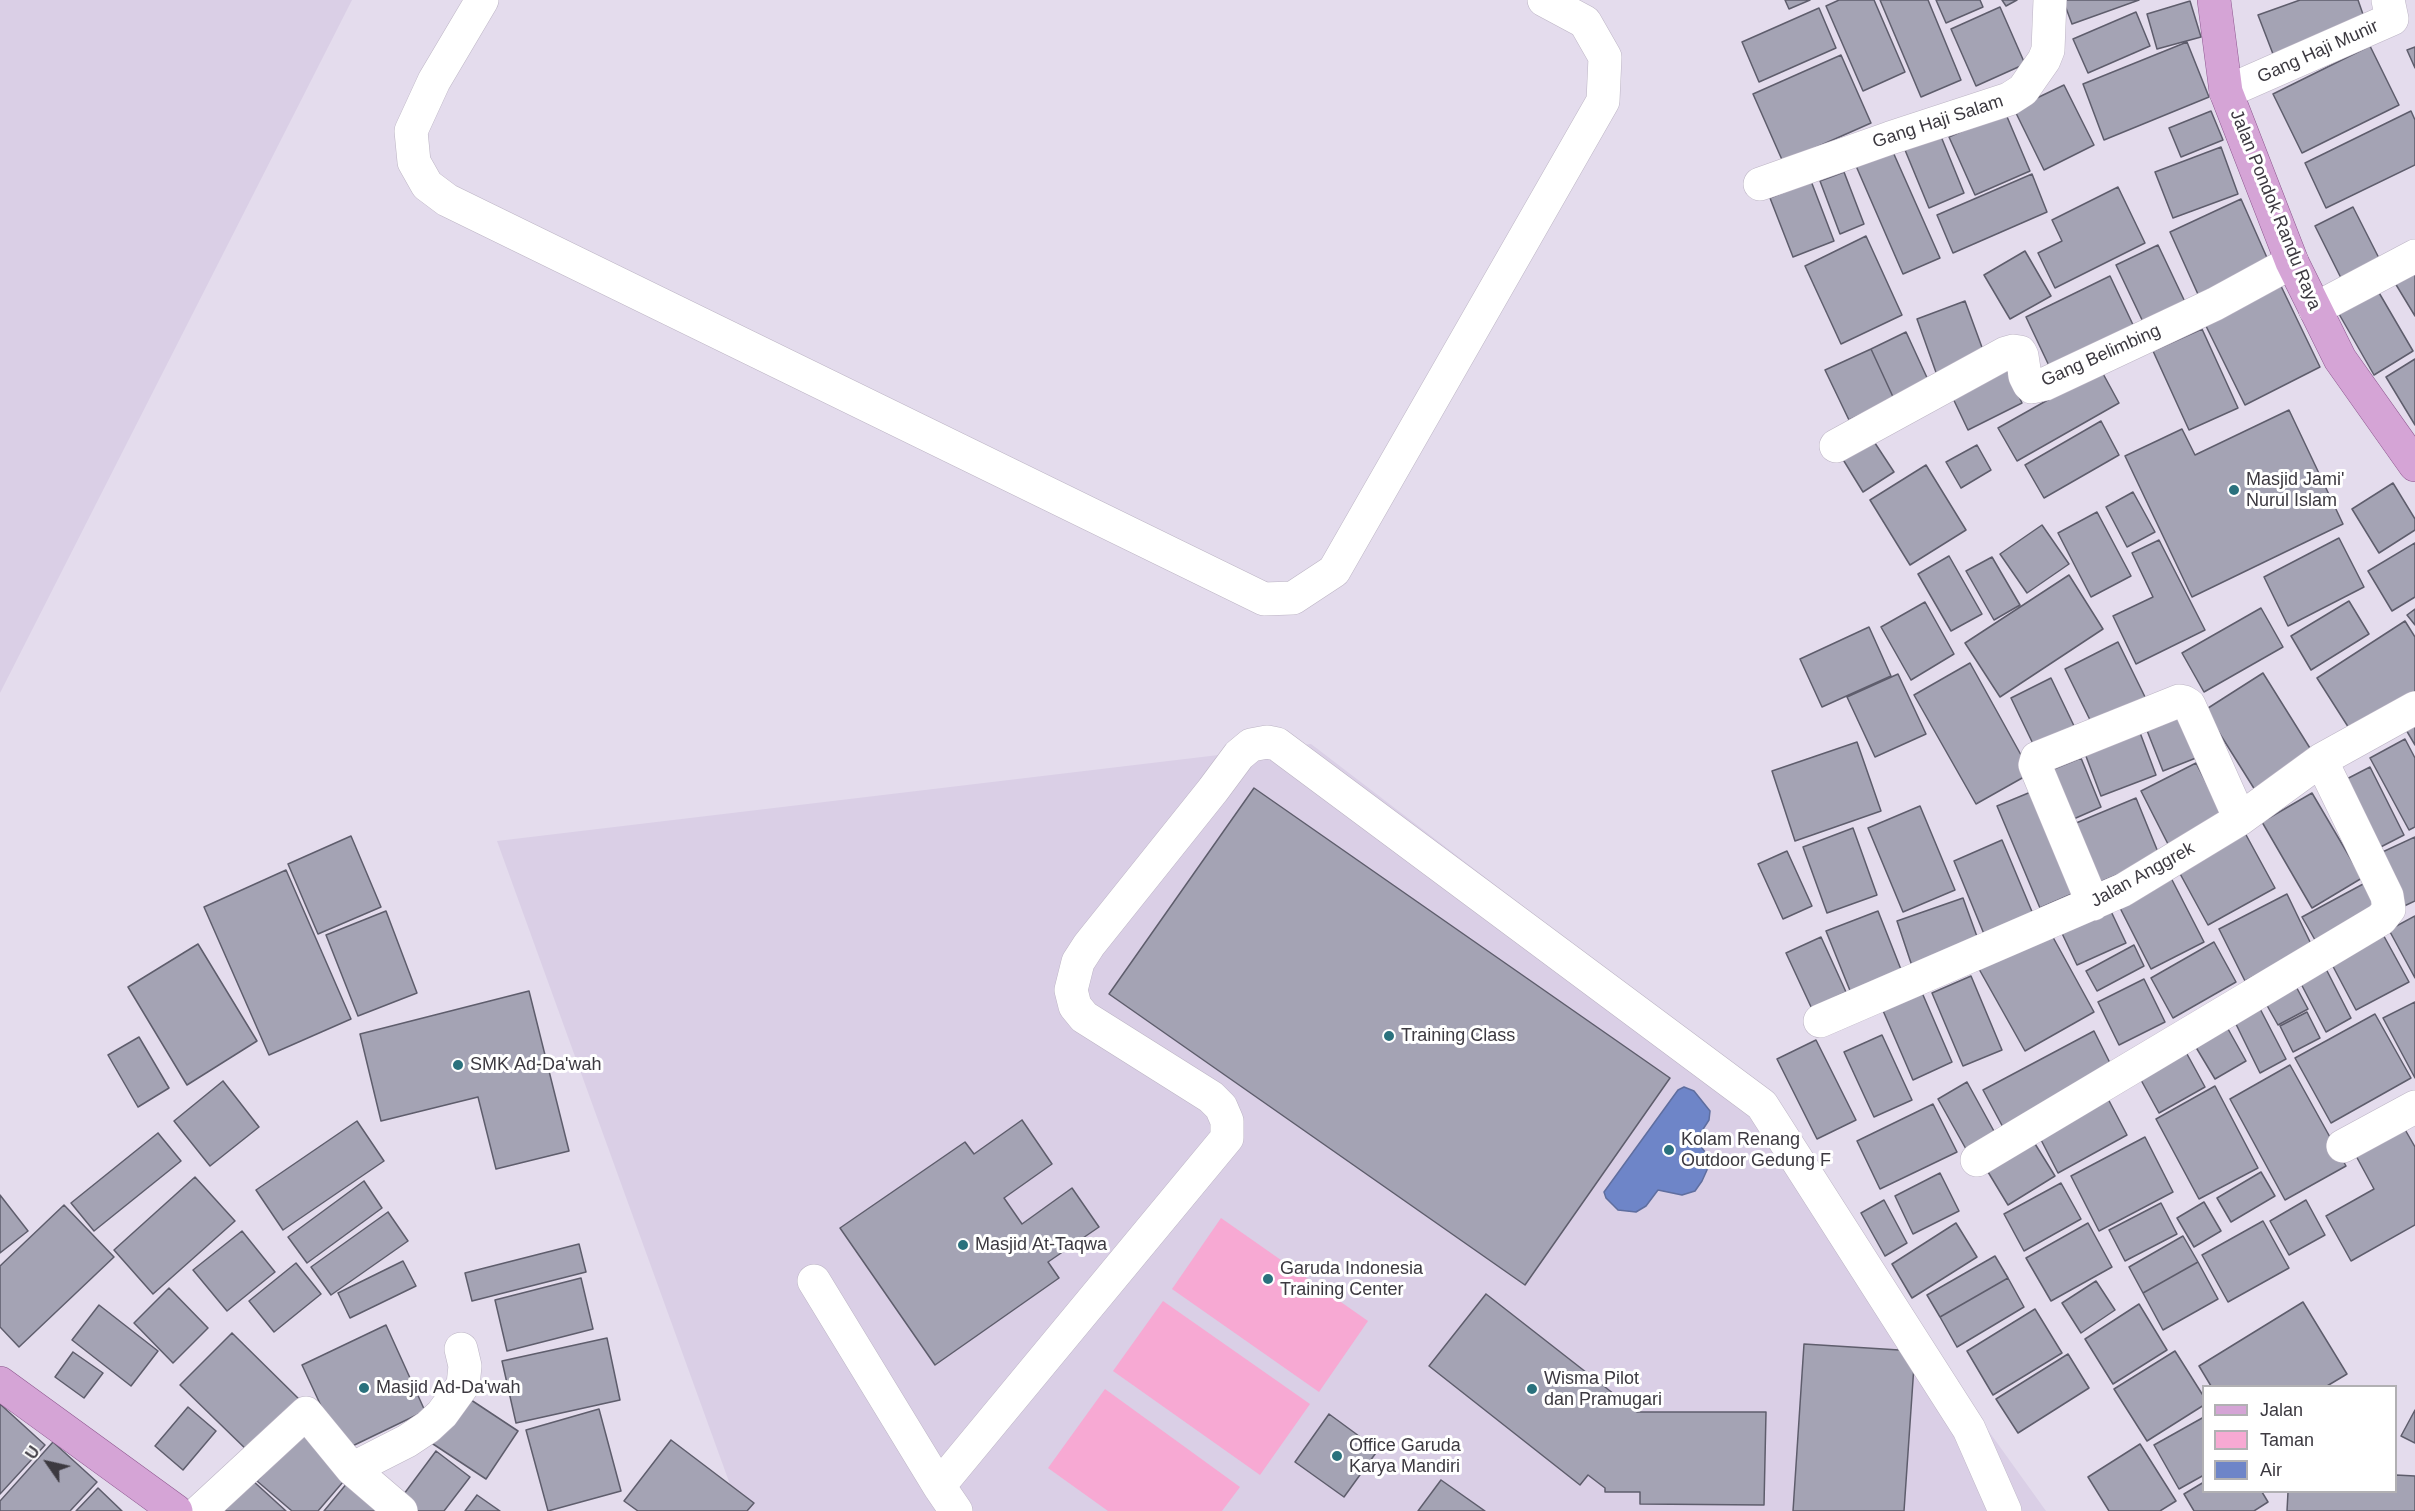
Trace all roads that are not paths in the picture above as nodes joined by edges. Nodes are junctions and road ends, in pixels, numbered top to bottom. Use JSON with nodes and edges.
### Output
{"nodes":[{"id":1,"x":482,"y":0,"type":"edge"},
{"id":2,"x":1544,"y":0,"type":"edge"},
{"id":3,"x":2050,"y":0,"type":"edge"},
{"id":4,"x":2214,"y":0,"type":"edge"},
{"id":5,"x":2398,"y":9,"type":"edge"},
{"id":6,"x":2226,"y":92,"type":"junction"},
{"id":7,"x":1760,"y":184,"type":"dead end"},
{"id":8,"x":2415,"y":256,"type":"edge"},
{"id":9,"x":2292,"y":262,"type":"junction"},
{"id":10,"x":2314,"y":309,"type":"junction"},
{"id":11,"x":1836,"y":446,"type":"dead end"},
{"id":12,"x":2412,"y":454,"type":"edge"},
{"id":13,"x":2415,"y":708,"type":"edge"},
{"id":14,"x":2321,"y":760,"type":"junction"},
{"id":15,"x":2240,"y":819,"type":"junction"},
{"id":16,"x":2093,"y":904,"type":"junction"},
{"id":17,"x":1820,"y":1021,"type":"dead end"},
{"id":18,"x":2415,"y":1107,"type":"edge"},
{"id":19,"x":2343,"y":1146,"type":"dead end"},
{"id":20,"x":1977,"y":1160,"type":"dead end"},
{"id":21,"x":814,"y":1281,"type":"dead end"},
{"id":22,"x":461,"y":1349,"type":"dead end"},
{"id":23,"x":0,"y":1383,"type":"edge"},
{"id":24,"x":352,"y":1469,"type":"junction"},
{"id":25,"x":948,"y":1499,"type":"edge"},
{"id":26,"x":176,"y":1511,"type":"edge"},
{"id":27,"x":200,"y":1511,"type":"edge"},
{"id":28,"x":401,"y":1511,"type":"edge"},
{"id":29,"x":2005,"y":1511,"type":"edge"}],
"edges":[{"from":1,"to":2,"type":"street"},
{"from":3,"to":7,"type":"street","name":"Gang Haji Salam"},
{"from":4,"to":6,"type":"main road","name":"Jalan Pondok Randu Raya"},
{"from":5,"to":6,"type":"street","name":"Gang Haji Munir"},
{"from":6,"to":9,"type":"main road","name":"Jalan Pondok Randu Raya"},
{"from":8,"to":10,"type":"street"},
{"from":9,"to":10,"type":"main road","name":"Jalan Pondok Randu Raya"},
{"from":9,"to":11,"type":"street","name":"Gang Belimbing"},
{"from":10,"to":12,"type":"main road","name":"Jalan Pondok Randu Raya"},
{"from":13,"to":14,"type":"street","name":"Jalan Anggrek"},
{"from":14,"to":15,"type":"street","name":"Jalan Anggrek"},
{"from":14,"to":20,"type":"street"},
{"from":15,"to":16,"type":"street","name":"Jalan Anggrek"},
{"from":15,"to":16,"type":"street"},
{"from":16,"to":17,"type":"street","name":"Jalan Anggrek"},
{"from":18,"to":19,"type":"street"},
{"from":21,"to":25,"type":"street"},
{"from":22,"to":24,"type":"street"},
{"from":23,"to":26,"type":"main road"},
{"from":24,"to":27,"type":"street"},
{"from":24,"to":28,"type":"street"},
{"from":25,"to":29,"type":"street"}]}
